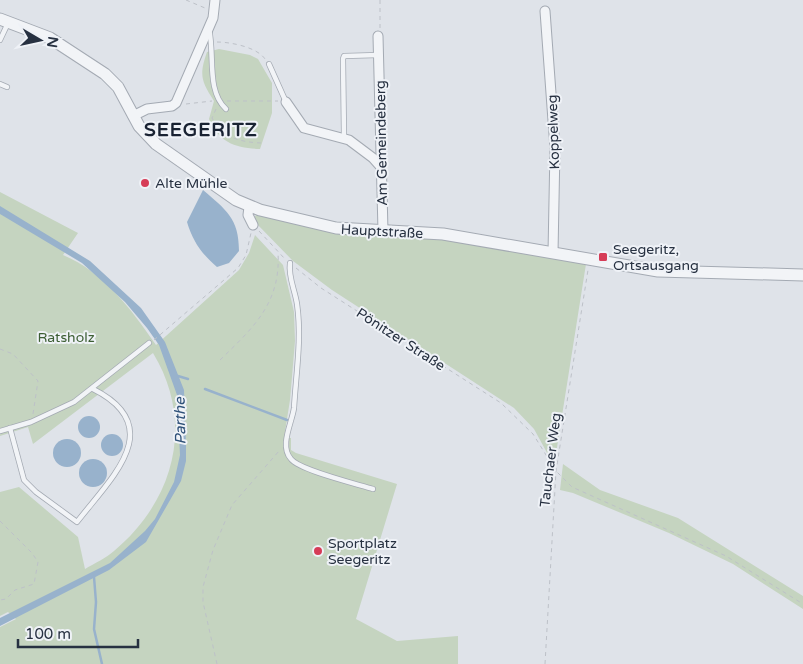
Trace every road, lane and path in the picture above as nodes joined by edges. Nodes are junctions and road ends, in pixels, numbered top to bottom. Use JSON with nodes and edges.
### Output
{"nodes":[{"id":1,"x":186,"y":0,"type":"edge"},
{"id":2,"x":380,"y":0,"type":"edge"},
{"id":3,"x":214,"y":5,"type":"edge"},
{"id":4,"x":545,"y":11,"type":"dead end"},
{"id":5,"x":4,"y":20,"type":"edge"},
{"id":6,"x":209,"y":28,"type":"junction"},
{"id":7,"x":378,"y":36,"type":"joint"},
{"id":8,"x":0,"y":40,"type":"edge"},
{"id":9,"x":211,"y":44,"type":"junction"},
{"id":10,"x":379,"y":56,"type":"junction"},
{"id":11,"x":269,"y":64,"type":"joint"},
{"id":12,"x":0,"y":84,"type":"edge"},
{"id":13,"x":7,"y":88,"type":"dead end"},
{"id":14,"x":214,"y":101,"type":"dead end"},
{"id":15,"x":286,"y":102,"type":"junction"},
{"id":16,"x":220,"y":103,"type":"junction"},
{"id":17,"x":182,"y":104,"type":"dead end"},
{"id":18,"x":226,"y":109,"type":"dead end"},
{"id":19,"x":133,"y":116,"type":"junction"},
{"id":20,"x":344,"y":137,"type":"junction"},
{"id":21,"x":261,"y":143,"type":"dead end"},
{"id":22,"x":381,"y":167,"type":"junction"},
{"id":23,"x":249,"y":207,"type":"junction"},
{"id":24,"x":253,"y":225,"type":"junction"},
{"id":25,"x":383,"y":231,"type":"junction"},
{"id":26,"x":278,"y":253,"type":"junction"},
{"id":27,"x":552,"y":253,"type":"junction"},
{"id":28,"x":590,"y":260,"type":"junction"},
{"id":29,"x":290,"y":263,"type":"junction"},
{"id":30,"x":803,"y":275,"type":"edge"},
{"id":31,"x":149,"y":343,"type":"joint"},
{"id":32,"x":0,"y":349,"type":"edge"},
{"id":33,"x":220,"y":360,"type":"dead end"},
{"id":34,"x":93,"y":389,"type":"junction"},
{"id":35,"x":31,"y":422,"type":"junction"},
{"id":36,"x":10,"y":428,"type":"junction"},
{"id":37,"x":0,"y":431,"type":"edge"},
{"id":38,"x":286,"y":446,"type":"junction"},
{"id":39,"x":556,"y":471,"type":"junction"},
{"id":40,"x":373,"y":489,"type":"dead end"},
{"id":41,"x":0,"y":521,"type":"edge"},
{"id":42,"x":0,"y":600,"type":"edge"},
{"id":43,"x":803,"y":604,"type":"edge"},
{"id":44,"x":218,"y":664,"type":"edge"},
{"id":45,"x":545,"y":664,"type":"edge"}],
"edges":[{"from":1,"to":3,"type":"path"},
{"from":2,"to":7,"type":"path"},
{"from":3,"to":6,"type":"street"},
{"from":4,"to":27,"type":"street","name":"Koppelweg"},
{"from":5,"to":8,"type":"lane"},
{"from":5,"to":19,"type":"street","name":"Hauptstraße"},
{"from":6,"to":9,"type":"lane"},
{"from":6,"to":19,"type":"street"},
{"from":7,"to":10,"type":"street","name":"Am Gemeindeberg"},
{"from":9,"to":11,"type":"path"},
{"from":9,"to":16,"type":"lane"},
{"from":10,"to":20,"type":"lane"},
{"from":10,"to":22,"type":"street","name":"Am Gemeindeberg"},
{"from":11,"to":15,"type":"lane"},
{"from":12,"to":13,"type":"lane"},
{"from":14,"to":17,"type":"path"},
{"from":15,"to":16,"type":"path"},
{"from":15,"to":20,"type":"street"},
{"from":16,"to":18,"type":"lane"},
{"from":16,"to":21,"type":"path"},
{"from":19,"to":23,"type":"street","name":"Hauptstraße"},
{"from":20,"to":22,"type":"street"},
{"from":22,"to":25,"type":"street","name":"Am Gemeindeberg"},
{"from":23,"to":24,"type":"street"},
{"from":23,"to":25,"type":"street","name":"Hauptstraße"},
{"from":24,"to":26,"type":"path","name":"Pönitzer Straße"},
{"from":24,"to":31,"type":"path"},
{"from":25,"to":27,"type":"street","name":"Hauptstraße"},
{"from":26,"to":29,"type":"path","name":"Pönitzer Straße"},
{"from":26,"to":33,"type":"path"},
{"from":27,"to":28,"type":"street","name":"Hauptstraße"},
{"from":28,"to":30,"type":"street","name":"Hauptstraße"},
{"from":28,"to":39,"type":"path","name":"Tauchaer Weg"},
{"from":29,"to":38,"type":"lane"},
{"from":29,"to":39,"type":"path","name":"Pönitzer Straße"},
{"from":31,"to":34,"type":"lane"},
{"from":32,"to":35,"type":"path"},
{"from":34,"to":35,"type":"lane"},
{"from":34,"to":36,"type":"lane"},
{"from":35,"to":36,"type":"lane"},
{"from":36,"to":37,"type":"lane"},
{"from":38,"to":40,"type":"lane"},
{"from":38,"to":44,"type":"path"},
{"from":39,"to":43,"type":"path","name":"Pönitzer Straße"},
{"from":39,"to":45,"type":"path","name":"Tauchaer Weg"},
{"from":41,"to":42,"type":"path"}]}
